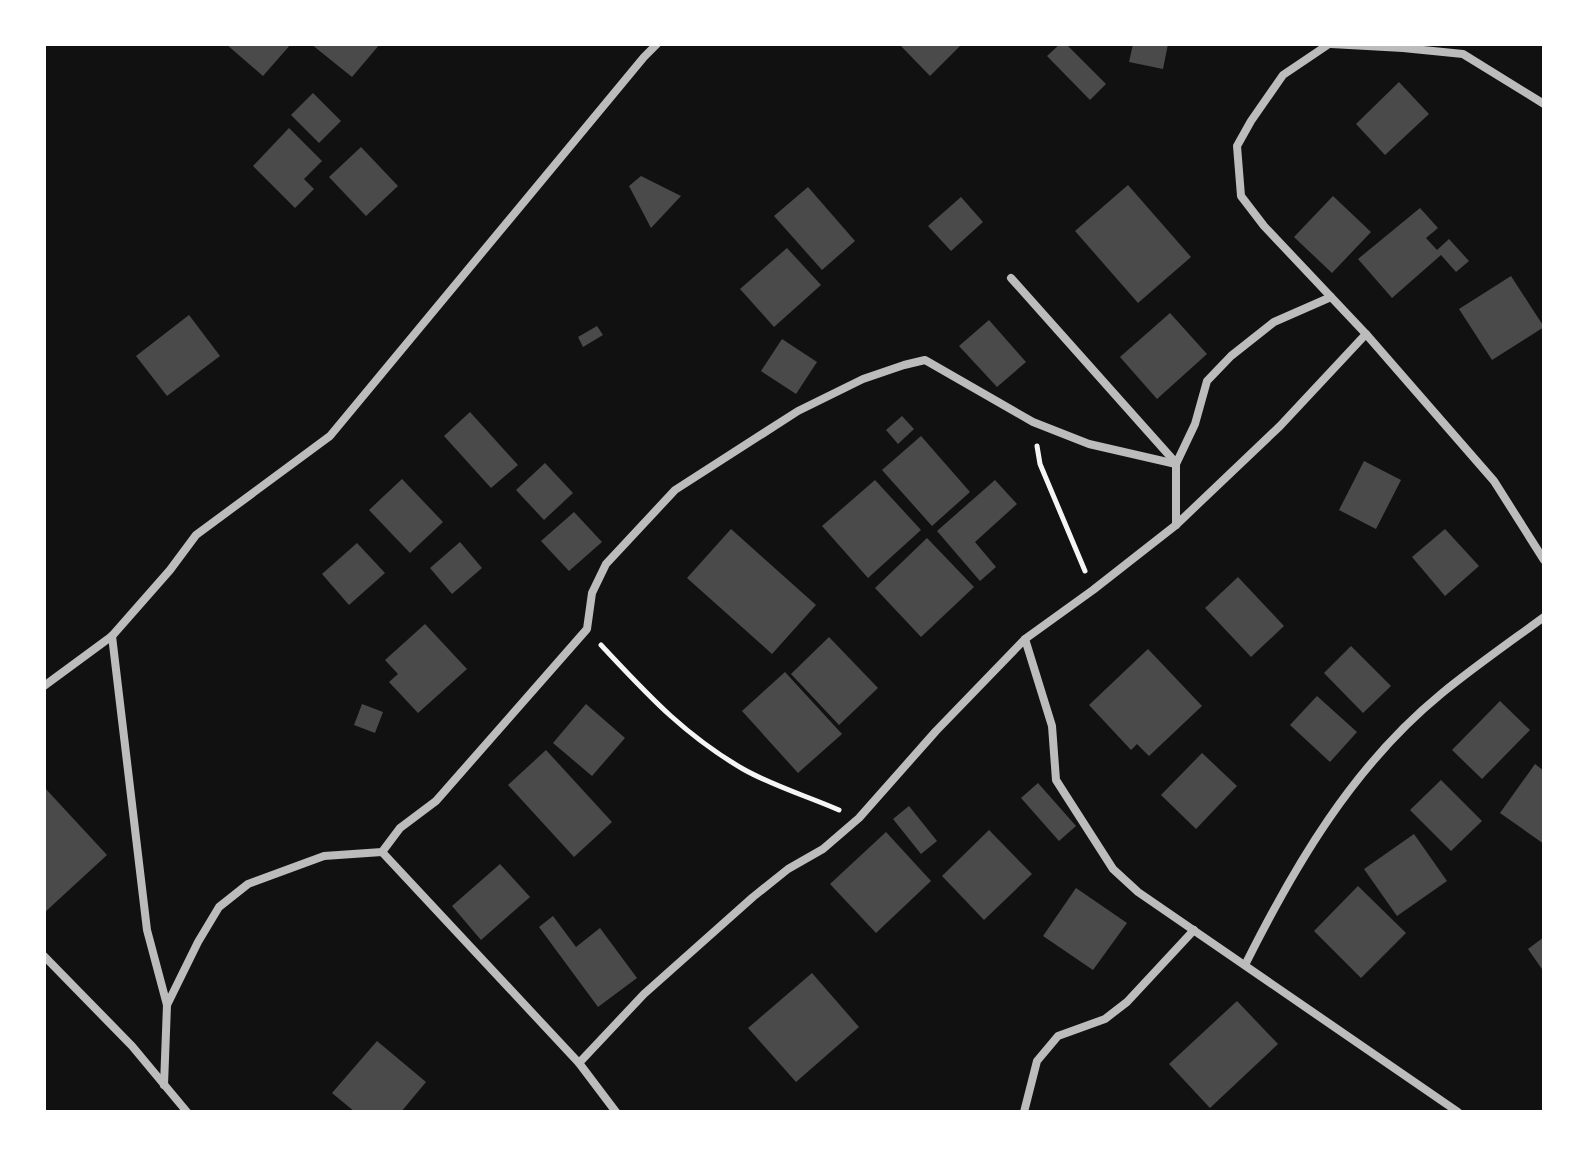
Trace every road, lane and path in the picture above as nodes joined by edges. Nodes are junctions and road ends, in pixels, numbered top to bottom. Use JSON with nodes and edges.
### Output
{"nodes":[{"id":1,"x":657,"y":44,"type":"edge"},
{"id":2,"x":1330,"y":44,"type":"edge"},
{"id":3,"x":1544,"y":104,"type":"edge"},
{"id":4,"x":1011,"y":278,"type":"dead end"},
{"id":5,"x":1331,"y":297,"type":"junction"},
{"id":6,"x":1366,"y":334,"type":"junction"},
{"id":7,"x":1033,"y":422,"type":"junction"},
{"id":8,"x":1176,"y":464,"type":"junction"},
{"id":9,"x":1176,"y":525,"type":"junction"},
{"id":10,"x":1544,"y":560,"type":"edge"},
{"id":11,"x":1093,"y":590,"type":"junction"},
{"id":12,"x":1544,"y":617,"type":"edge"},
{"id":13,"x":587,"y":629,"type":"junction"},
{"id":14,"x":112,"y":636,"type":"junction"},
{"id":15,"x":1025,"y":639,"type":"junction"},
{"id":16,"x":44,"y":686,"type":"edge"},
{"id":17,"x":859,"y":818,"type":"junction"},
{"id":18,"x":382,"y":852,"type":"junction"},
{"id":19,"x":1194,"y":930,"type":"junction"},
{"id":20,"x":44,"y":956,"type":"edge"},
{"id":21,"x":1245,"y":965,"type":"junction"},
{"id":22,"x":167,"y":1005,"type":"junction"},
{"id":23,"x":579,"y":1063,"type":"junction"},
{"id":24,"x":164,"y":1085,"type":"junction"},
{"id":25,"x":187,"y":1112,"type":"edge"},
{"id":26,"x":616,"y":1112,"type":"edge"},
{"id":27,"x":1024,"y":1112,"type":"edge"},
{"id":28,"x":1458,"y":1112,"type":"edge"}],
"edges":[{"from":1,"to":14,"type":"street"},
{"from":2,"to":3,"type":"street"},
{"from":2,"to":5,"type":"street"},
{"from":4,"to":8,"type":"street"},
{"from":5,"to":6,"type":"street"},
{"from":5,"to":8,"type":"street"},
{"from":6,"to":9,"type":"street"},
{"from":6,"to":10,"type":"street"},
{"from":7,"to":8,"type":"street"},
{"from":7,"to":11,"type":"path"},
{"from":7,"to":13,"type":"street"},
{"from":8,"to":9,"type":"street"},
{"from":9,"to":11,"type":"street"},
{"from":11,"to":15,"type":"street"},
{"from":12,"to":21,"type":"street"},
{"from":13,"to":17,"type":"path"},
{"from":13,"to":18,"type":"street"},
{"from":14,"to":16,"type":"street"},
{"from":14,"to":22,"type":"street"},
{"from":15,"to":17,"type":"street"},
{"from":15,"to":19,"type":"street"},
{"from":17,"to":23,"type":"street"},
{"from":18,"to":22,"type":"street"},
{"from":18,"to":23,"type":"street"},
{"from":19,"to":21,"type":"street"},
{"from":19,"to":27,"type":"street"},
{"from":20,"to":24,"type":"street"},
{"from":21,"to":28,"type":"street"},
{"from":22,"to":24,"type":"street"},
{"from":23,"to":26,"type":"street"},
{"from":24,"to":25,"type":"street"}]}
